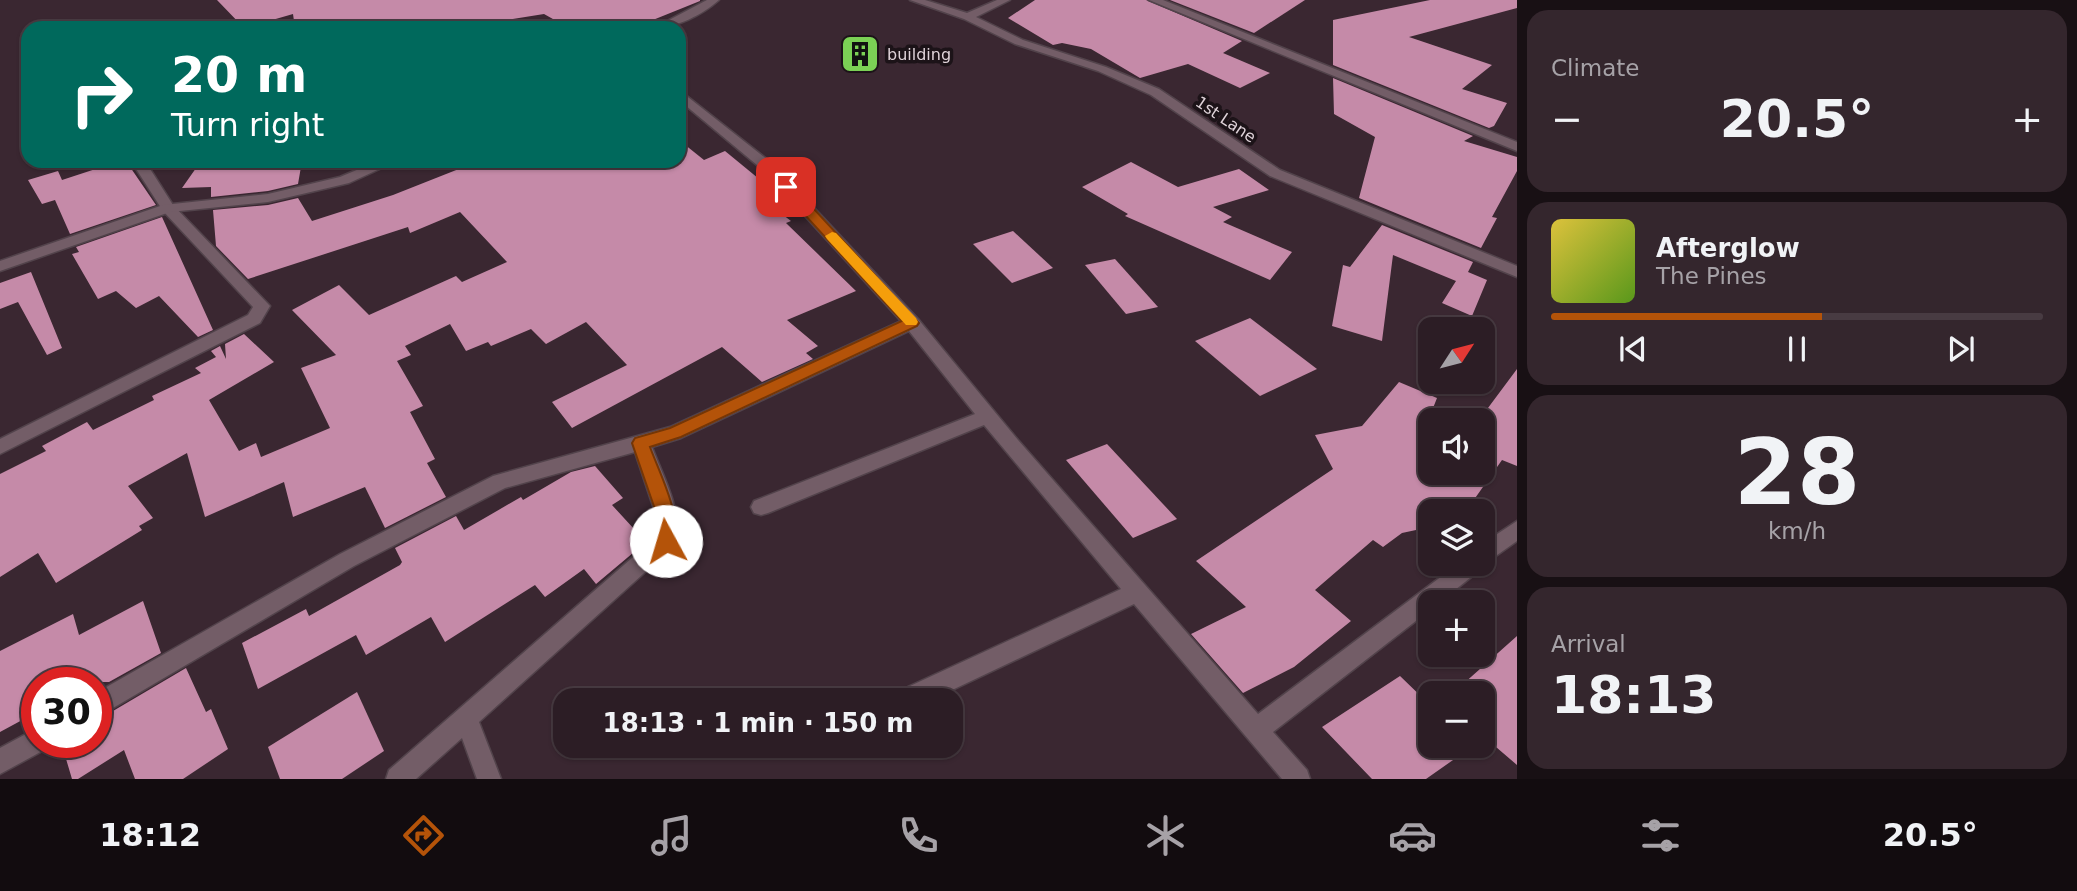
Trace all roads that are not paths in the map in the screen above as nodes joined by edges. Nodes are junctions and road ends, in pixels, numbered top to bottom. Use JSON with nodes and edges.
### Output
{"nodes":[{"id":1,"x":714,"y":0,"type":"edge"},
{"id":2,"x":915,"y":0,"type":"edge"},
{"id":3,"x":1005,"y":0,"type":"edge"},
{"id":4,"x":1154,"y":0,"type":"edge"},
{"id":5,"x":968,"y":17,"type":"junction"},
{"id":6,"x":675,"y":21,"type":"edge"},
{"id":7,"x":686,"y":100,"type":"edge"},
{"id":8,"x":1517,"y":148,"type":"edge"},
{"id":9,"x":142,"y":168,"type":"edge"},
{"id":10,"x":373,"y":168,"type":"edge"},
{"id":11,"x":168,"y":208,"type":"junction"},
{"id":12,"x":0,"y":266,"type":"edge"},
{"id":13,"x":1517,"y":272,"type":"edge"},
{"id":14,"x":912,"y":323,"type":"junction"},
{"id":15,"x":988,"y":416,"type":"junction"},
{"id":16,"x":641,"y":443,"type":"junction"},
{"id":17,"x":0,"y":447,"type":"edge"},
{"id":18,"x":761,"y":507,"type":"dead end"},
{"id":19,"x":1517,"y":530,"type":"edge"},
{"id":20,"x":1495,"y":546,"type":"edge"},
{"id":21,"x":1457,"y":576,"type":"edge"},
{"id":22,"x":1137,"y":592,"type":"junction"},
{"id":23,"x":931,"y":688,"type":"edge"},
{"id":24,"x":112,"y":697,"type":"edge"},
{"id":25,"x":466,"y":718,"type":"junction"},
{"id":26,"x":1256,"y":730,"type":"junction"},
{"id":27,"x":21,"y":750,"type":"edge"},
{"id":28,"x":0,"y":762,"type":"edge"},
{"id":29,"x":398,"y":779,"type":"edge"},
{"id":30,"x":489,"y":779,"type":"edge"},
{"id":31,"x":1298,"y":779,"type":"edge"}],
"edges":[{"from":1,"to":6,"type":"street"},
{"from":2,"to":5,"type":"street","name":"1st Lane"},
{"from":3,"to":5,"type":"street"},
{"from":4,"to":8,"type":"street"},
{"from":5,"to":13,"type":"street","name":"1st Lane"},
{"from":7,"to":14,"type":"street"},
{"from":9,"to":11,"type":"street"},
{"from":10,"to":11,"type":"street"},
{"from":11,"to":12,"type":"street"},
{"from":11,"to":17,"type":"street"},
{"from":14,"to":15,"type":"street"},
{"from":14,"to":16,"type":"street"},
{"from":15,"to":18,"type":"street"},
{"from":15,"to":22,"type":"street"},
{"from":16,"to":24,"type":"street"},
{"from":16,"to":25,"type":"street"},
{"from":19,"to":20,"type":"street"},
{"from":21,"to":26,"type":"street"},
{"from":22,"to":23,"type":"street"},
{"from":22,"to":26,"type":"street"},
{"from":25,"to":29,"type":"street"},
{"from":25,"to":30,"type":"street"},
{"from":26,"to":31,"type":"street"},
{"from":27,"to":28,"type":"street"}]}
